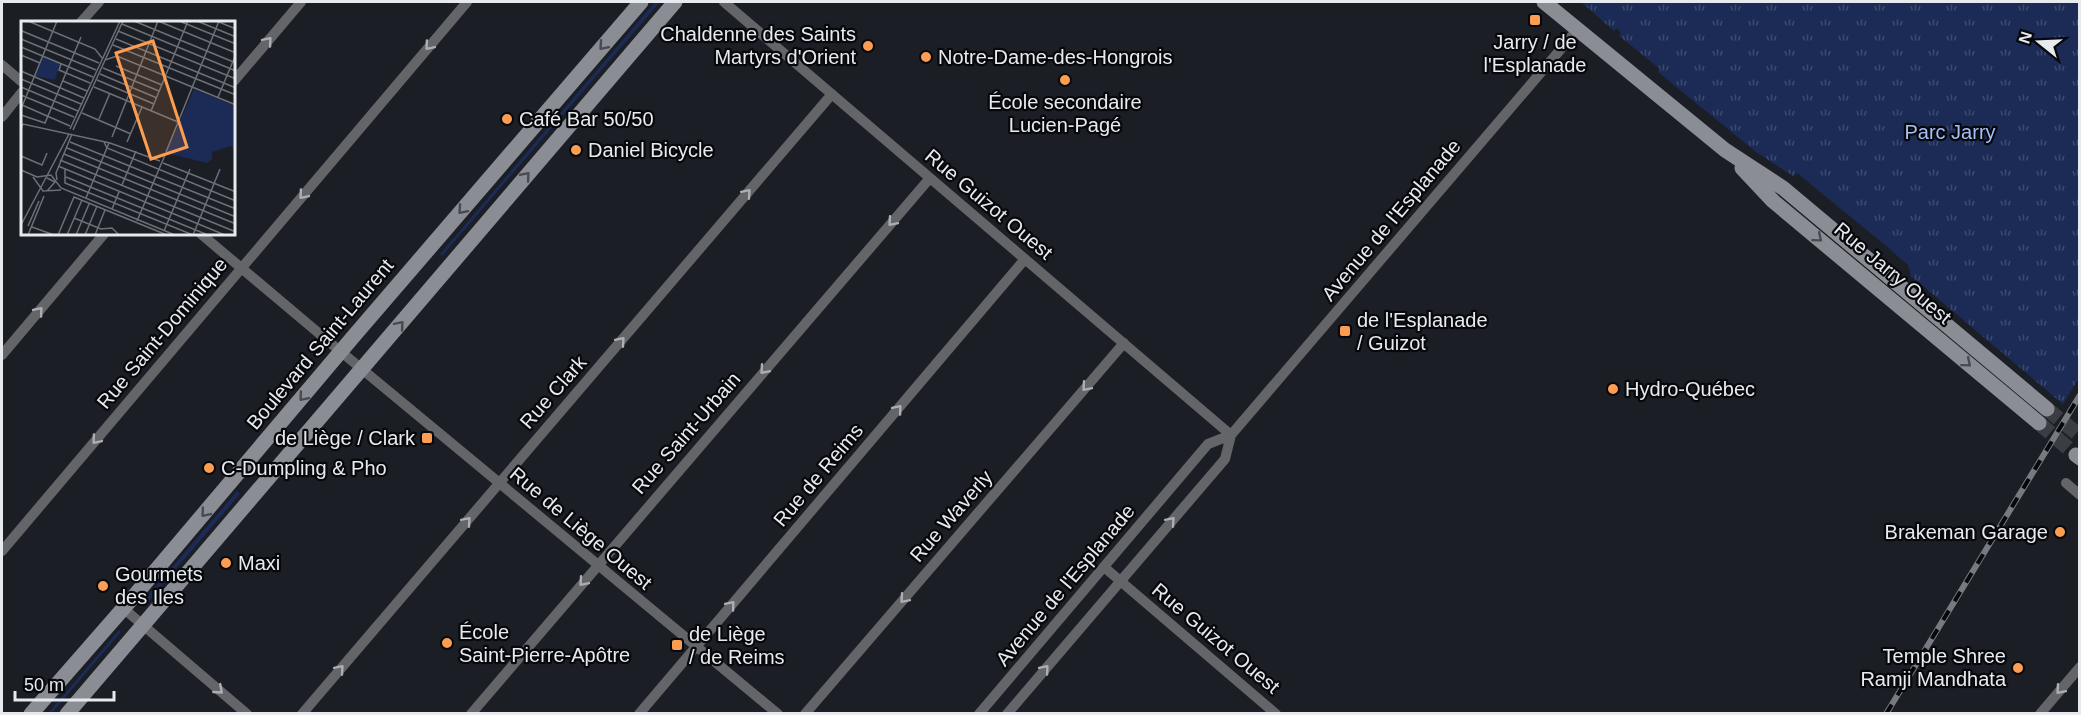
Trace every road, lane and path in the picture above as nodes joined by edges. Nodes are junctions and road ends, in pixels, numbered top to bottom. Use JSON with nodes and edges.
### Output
{"nodes":[{"id":1,"x":99,"y":2,"type":"edge"},
{"id":2,"x":301,"y":2,"type":"edge"},
{"id":3,"x":467,"y":2,"type":"edge"},
{"id":4,"x":641,"y":2,"type":"edge"},
{"id":5,"x":675,"y":2,"type":"edge"},
{"id":6,"x":724,"y":2,"type":"edge"},
{"id":7,"x":1544,"y":2,"type":"edge"},
{"id":8,"x":82,"y":21,"type":"edge"},
{"id":9,"x":1578,"y":29,"type":"junction"},
{"id":10,"x":2,"y":65,"type":"edge"},
{"id":11,"x":236,"y":79,"type":"edge"},
{"id":12,"x":21,"y":81,"type":"edge"},
{"id":13,"x":21,"y":93,"type":"edge"},
{"id":14,"x":832,"y":94,"type":"junction"},
{"id":15,"x":2,"y":117,"type":"edge"},
{"id":16,"x":1725,"y":150,"type":"junction"},
{"id":17,"x":930,"y":178,"type":"junction"},
{"id":18,"x":102,"y":236,"type":"edge"},
{"id":19,"x":203,"y":236,"type":"edge"},
{"id":20,"x":1025,"y":259,"type":"junction"},
{"id":21,"x":241,"y":268,"type":"junction"},
{"id":22,"x":1124,"y":343,"type":"junction"},
{"id":23,"x":341,"y":352,"type":"junction"},
{"id":24,"x":2,"y":355,"type":"edge"},
{"id":25,"x":362,"y":369,"type":"junction"},
{"id":26,"x":2047,"y":409,"type":"tunnel mouth"},
{"id":27,"x":2039,"y":423,"type":"tunnel mouth"},
{"id":28,"x":1231,"y":435,"type":"junction"},
{"id":29,"x":499,"y":483,"type":"junction"},
{"id":30,"x":2066,"y":483,"type":"dead end"},
{"id":31,"x":2079,"y":495,"type":"edge"},
{"id":32,"x":2,"y":551,"type":"edge"},
{"id":33,"x":598,"y":565,"type":"junction"},
{"id":34,"x":1104,"y":567,"type":"junction"},
{"id":35,"x":1120,"y":581,"type":"junction"},
{"id":36,"x":123,"y":608,"type":"junction"},
{"id":37,"x":143,"y":624,"type":"junction"},
{"id":38,"x":696,"y":646,"type":"junction"},
{"id":39,"x":2079,"y":667,"type":"edge"},
{"id":40,"x":33,"y":712,"type":"edge"},
{"id":41,"x":67,"y":714,"type":"edge"},
{"id":42,"x":247,"y":714,"type":"edge"},
{"id":43,"x":302,"y":714,"type":"edge"},
{"id":44,"x":471,"y":714,"type":"edge"},
{"id":45,"x":639,"y":714,"type":"edge"},
{"id":46,"x":778,"y":714,"type":"edge"},
{"id":47,"x":806,"y":714,"type":"edge"},
{"id":48,"x":979,"y":714,"type":"edge"},
{"id":49,"x":1007,"y":714,"type":"edge"},
{"id":50,"x":1276,"y":714,"type":"edge"},
{"id":51,"x":2040,"y":714,"type":"edge"}],
"edges":[{"from":1,"to":8,"type":"street"},
{"from":11,"to":2,"type":"street","one_way":true},
{"from":3,"to":21,"type":"street","name":"Rue Saint-Dominique","one_way":true},
{"from":4,"to":23,"type":"main road","name":"Boulevard Saint-Laurent","one_way":true},
{"from":25,"to":5,"type":"main road","one_way":true},
{"from":6,"to":14,"type":"street","name":"Rue Guizot Ouest"},
{"from":7,"to":9,"type":"main road","name":"Rue Jarry Ouest"},
{"from":9,"to":16,"type":"main road","name":"Rue Jarry Ouest"},
{"from":9,"to":28,"type":"street","name":"Avenue de l'Esplanade"},
{"from":10,"to":12,"type":"street"},
{"from":13,"to":15,"type":"street"},
{"from":14,"to":17,"type":"street","name":"Rue Guizot Ouest"},
{"from":29,"to":14,"type":"street","name":"Rue Clark","one_way":true},
{"from":16,"to":26,"type":"main road","name":"Rue Jarry Ouest"},
{"from":16,"to":27,"type":"main road","name":"Rue Jarry Ouest","one_way":true},
{"from":17,"to":20,"type":"street","name":"Rue Guizot Ouest"},
{"from":17,"to":33,"type":"street","name":"Rue Saint-Urbain","one_way":true},
{"from":24,"to":18,"type":"street","one_way":true},
{"from":19,"to":21,"type":"street","name":"Rue de Liège Ouest"},
{"from":20,"to":22,"type":"street","name":"Rue Guizot Ouest"},
{"from":38,"to":20,"type":"street","name":"Rue de Reims","one_way":true},
{"from":21,"to":23,"type":"street","name":"Rue de Liège Ouest"},
{"from":21,"to":32,"type":"street","name":"Rue Saint-Dominique","one_way":true},
{"from":22,"to":28,"type":"street","name":"Rue Guizot Ouest"},
{"from":22,"to":47,"type":"street","name":"Rue Waverly","one_way":true},
{"from":23,"to":25,"type":"street","name":"Rue de Liège Ouest"},
{"from":23,"to":36,"type":"main road","name":"Boulevard Saint-Laurent","one_way":true},
{"from":25,"to":29,"type":"street","name":"Rue de Liège Ouest"},
{"from":25,"to":37,"type":"main road"},
{"from":28,"to":34,"type":"street","name":"Avenue de l'Esplanade"},
{"from":35,"to":28,"type":"street","name":"Avenue de l'Esplanade","one_way":true},
{"from":29,"to":33,"type":"street","name":"Rue de Liège Ouest"},
{"from":43,"to":29,"type":"street","name":"Rue Clark","one_way":true},
{"from":30,"to":31,"type":"street"},
{"from":33,"to":38,"type":"street","name":"Rue de Liège Ouest"},
{"from":33,"to":44,"type":"street","name":"Rue Saint-Urbain","one_way":true},
{"from":34,"to":35,"type":"street","name":"Rue Guizot Ouest"},
{"from":34,"to":48,"type":"street","name":"Avenue de l'Esplanade"},
{"from":49,"to":35,"type":"street","name":"Avenue de l'Esplanade","one_way":true},
{"from":35,"to":50,"type":"street","name":"Rue Guizot Ouest"},
{"from":36,"to":37,"type":"street"},
{"from":36,"to":40,"type":"main road","name":"Boulevard Saint-Laurent"},
{"from":37,"to":41,"type":"main road"},
{"from":37,"to":42,"type":"street","one_way":true},
{"from":38,"to":45,"type":"street","name":"Rue de Reims"},
{"from":38,"to":46,"type":"street","name":"Rue de Liège Ouest"},
{"from":39,"to":51,"type":"street","one_way":true}]}
